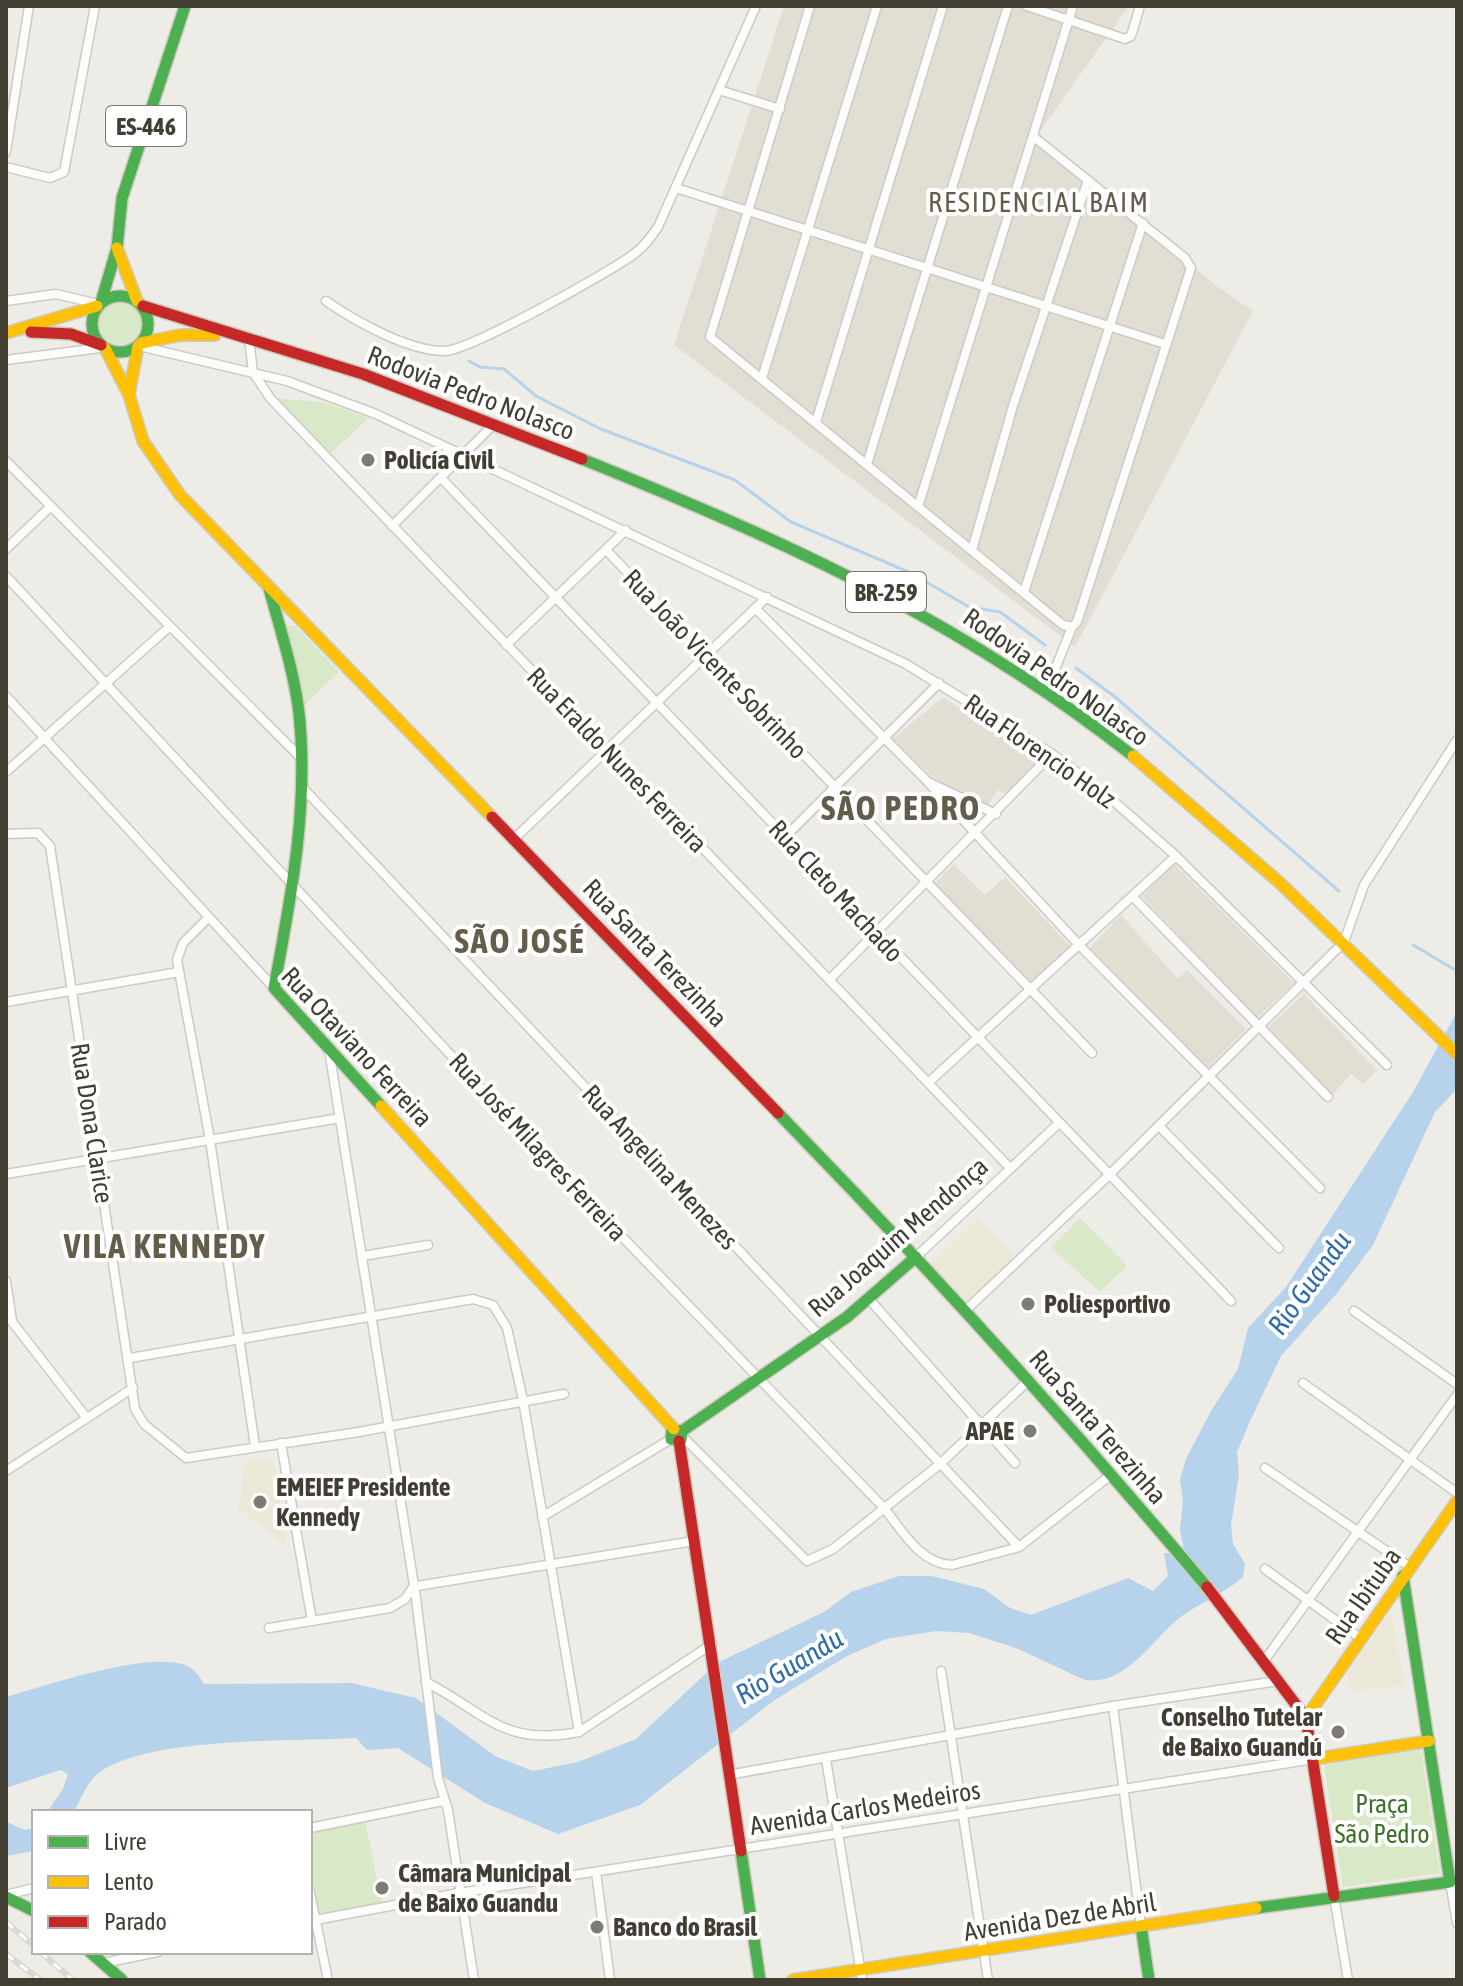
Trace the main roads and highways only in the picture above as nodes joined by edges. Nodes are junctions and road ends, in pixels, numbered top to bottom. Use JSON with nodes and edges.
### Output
{"nodes":[{"id":1,"x":185,"y":6,"type":"edge"},
{"id":2,"x":117,"y":248,"type":"junction"},
{"id":3,"x":99,"y":304,"type":"junction"},
{"id":4,"x":140,"y":304,"type":"junction"},
{"id":5,"x":19,"y":331,"type":"junction"},
{"id":6,"x":6,"y":333,"type":"edge"},
{"id":7,"x":244,"y":338,"type":"junction"},
{"id":8,"x":140,"y":345,"type":"junction"},
{"id":9,"x":103,"y":347,"type":"junction"},
{"id":10,"x":129,"y":395,"type":"junction"},
{"id":11,"x":269,"y":588,"type":"junction"},
{"id":12,"x":296,"y":615,"type":"junction"},
{"id":13,"x":277,"y":620,"type":"junction"},
{"id":14,"x":1457,"y":1054,"type":"edge"},
{"id":15,"x":916,"y":1257,"type":"junction"},
{"id":16,"x":678,"y":1435,"type":"junction"},
{"id":17,"x":1457,"y":1501,"type":"edge"},
{"id":18,"x":1406,"y":1572,"type":"junction"},
{"id":19,"x":1306,"y":1718,"type":"junction"},
{"id":20,"x":1429,"y":1741,"type":"junction"},
{"id":21,"x":1314,"y":1759,"type":"junction"},
{"id":22,"x":6,"y":1896,"type":"edge"},
{"id":23,"x":1334,"y":1896,"type":"junction"},
{"id":24,"x":32,"y":1910,"type":"edge"},
{"id":25,"x":1141,"y":1926,"type":"junction"},
{"id":26,"x":92,"y":1954,"type":"edge"},
{"id":27,"x":861,"y":1975,"type":"edge"},
{"id":28,"x":122,"y":1980,"type":"edge"},
{"id":29,"x":760,"y":1980,"type":"edge"},
{"id":30,"x":793,"y":1980,"type":"edge"},
{"id":31,"x":1149,"y":1980,"type":"edge"}],
"edges":[{"from":1,"to":2,"type":"main road","number":"ES-446"},
{"from":2,"to":3,"type":"main road","number":"ES-446"},
{"from":2,"to":4,"type":"main road","number":"ES-446"},
{"from":3,"to":4,"type":"main road"},
{"from":3,"to":5,"type":"main road"},
{"from":3,"to":9,"type":"main road"},
{"from":4,"to":7,"type":"main road","name":"Rodovia Pedro Nolasco","number":"BR-259"},
{"from":4,"to":8,"type":"main road"},
{"from":5,"to":6,"type":"main road"},
{"from":5,"to":9,"type":"main road"},
{"from":7,"to":8,"type":"main road","name":"Rodovia Pedro Nolasco","number":"BR-259"},
{"from":7,"to":14,"type":"main road","name":"Rodovia Pedro Nolasco","number":"BR-259"},
{"from":8,"to":9,"type":"main road"},
{"from":8,"to":10,"type":"main road"},
{"from":9,"to":10,"type":"main road","name":"Rua Santa Terezinha"},
{"from":10,"to":11,"type":"main road","name":"Rua Santa Terezinha"},
{"from":11,"to":12,"type":"main road","name":"Rua Santa Terezinha"},
{"from":11,"to":13,"type":"main road"},
{"from":12,"to":13,"type":"main road"},
{"from":12,"to":15,"type":"main road","name":"Rua Santa Terezinha"},
{"from":13,"to":16,"type":"main road","name":"Rua Otaviano Ferreira"},
{"from":15,"to":16,"type":"main road","name":"Rua Joaquim Mendonça"},
{"from":15,"to":19,"type":"main road","name":"Rua Santa Terezinha"},
{"from":16,"to":29,"type":"main road"},
{"from":17,"to":18,"type":"main road","name":"Rua Ibituba"},
{"from":18,"to":19,"type":"main road","name":"Rua Ibituba"},
{"from":18,"to":20,"type":"main road"},
{"from":19,"to":21,"type":"main road"},
{"from":20,"to":21,"type":"main road","name":"Avenida Carlos Medeiros"},
{"from":20,"to":23,"type":"main road","name":"Avenida Dez de Abril"},
{"from":21,"to":23,"type":"main road"},
{"from":22,"to":24,"type":"main road"},
{"from":23,"to":25,"type":"main road","name":"Avenida Dez de Abril"},
{"from":25,"to":27,"type":"main road","name":"Avenida Dez de Abril"},
{"from":25,"to":31,"type":"main road"},
{"from":26,"to":28,"type":"main road"},
{"from":27,"to":30,"type":"main road","name":"Avenida Dez de Abril"}]}
